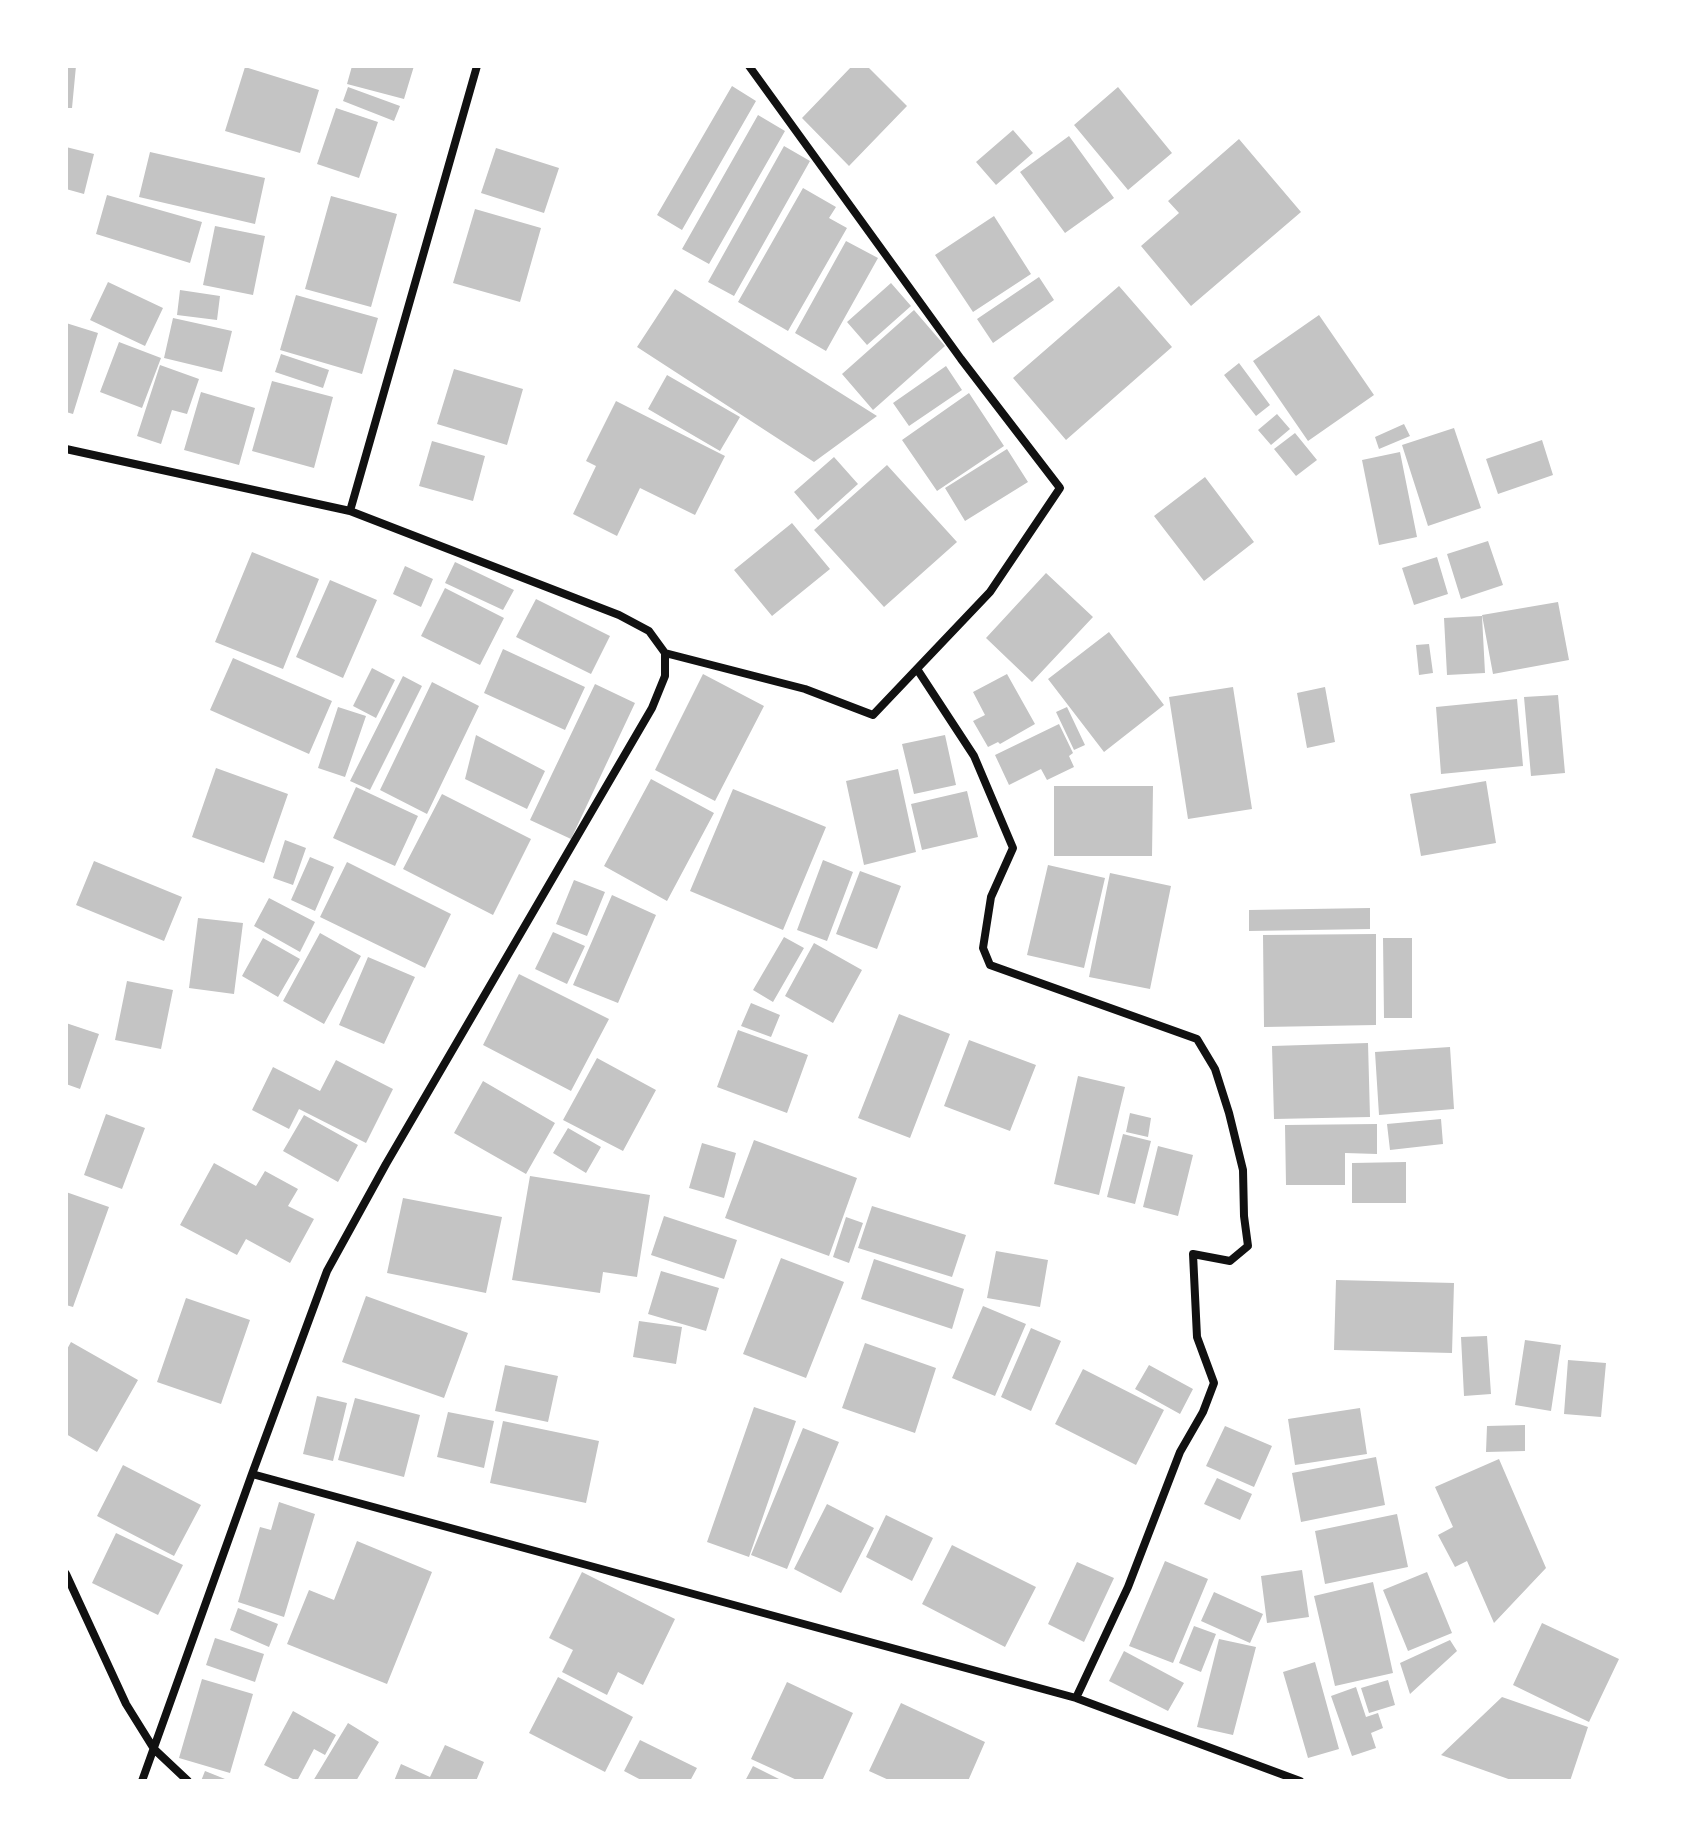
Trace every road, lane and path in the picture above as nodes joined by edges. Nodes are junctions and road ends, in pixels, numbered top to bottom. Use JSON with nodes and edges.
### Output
{"nodes":[{"id":1,"x":477,"y":66,"type":"edge"},
{"id":2,"x":749,"y":66,"type":"edge"},
{"id":3,"x":66,"y":449,"type":"edge"},
{"id":4,"x":350,"y":511,"type":"junction"},
{"id":5,"x":665,"y":653,"type":"junction"},
{"id":6,"x":917,"y":669,"type":"junction"},
{"id":7,"x":252,"y":1474,"type":"junction"},
{"id":8,"x":66,"y":1574,"type":"edge"},
{"id":9,"x":1076,"y":1698,"type":"junction"},
{"id":10,"x":154,"y":1749,"type":"junction"},
{"id":11,"x":142,"y":1781,"type":"edge"},
{"id":12,"x":188,"y":1781,"type":"edge"},
{"id":13,"x":1300,"y":1781,"type":"edge"}],
"edges":[{"from":1,"to":4,"type":"street"},
{"from":2,"to":6,"type":"street"},
{"from":3,"to":4,"type":"street"},
{"from":4,"to":5,"type":"street"},
{"from":5,"to":6,"type":"street"},
{"from":5,"to":7,"type":"street"},
{"from":6,"to":9,"type":"street"},
{"from":7,"to":9,"type":"street"},
{"from":7,"to":10,"type":"street"},
{"from":8,"to":10,"type":"street"},
{"from":9,"to":13,"type":"street"},
{"from":10,"to":11,"type":"street"},
{"from":10,"to":12,"type":"street"}]}
